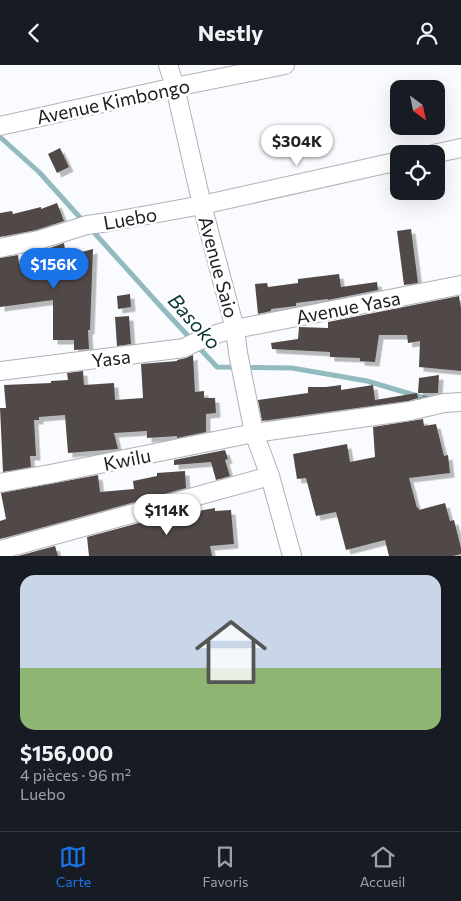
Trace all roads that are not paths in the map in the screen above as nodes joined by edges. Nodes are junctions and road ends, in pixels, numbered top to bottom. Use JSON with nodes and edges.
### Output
{"nodes":[{"id":1,"x":168,"y":65,"type":"edge"},
{"id":2,"x":285,"y":65,"type":"edge"},
{"id":3,"x":174,"y":87,"type":"junction"},
{"id":4,"x":0,"y":126,"type":"edge"},
{"id":5,"x":461,"y":148,"type":"edge"},
{"id":6,"x":445,"y":151,"type":"edge"},
{"id":7,"x":390,"y":163,"type":"edge"},
{"id":8,"x":202,"y":205,"type":"junction"},
{"id":9,"x":0,"y":248,"type":"edge"},
{"id":10,"x":461,"y":285,"type":"edge"},
{"id":11,"x":227,"y":331,"type":"junction"},
{"id":12,"x":0,"y":371,"type":"edge"},
{"id":13,"x":461,"y":402,"type":"edge"},
{"id":14,"x":254,"y":433,"type":"junction"},
{"id":15,"x":270,"y":476,"type":"junction"},
{"id":16,"x":0,"y":483,"type":"edge"},
{"id":17,"x":0,"y":550,"type":"edge"},
{"id":18,"x":292,"y":556,"type":"edge"}],
"edges":[{"from":1,"to":3,"type":"street","name":"Avenue Saio"},
{"from":2,"to":3,"type":"street","name":"Avenue Kimbongo"},
{"from":3,"to":4,"type":"street","name":"Avenue Kimbongo"},
{"from":3,"to":8,"type":"street","name":"Avenue Saio"},
{"from":5,"to":6,"type":"street"},
{"from":7,"to":8,"type":"street","name":"Luebo"},
{"from":8,"to":9,"type":"street","name":"Luebo"},
{"from":8,"to":11,"type":"street","name":"Avenue Saio"},
{"from":10,"to":11,"type":"street","name":"Avenue Yasa"},
{"from":11,"to":12,"type":"street","name":"Yasa"},
{"from":11,"to":14,"type":"street","name":"Avenue Saio"},
{"from":13,"to":14,"type":"street","name":"Kwilu"},
{"from":14,"to":15,"type":"street","name":"Avenue Saio"},
{"from":14,"to":16,"type":"street","name":"Kwilu"},
{"from":15,"to":17,"type":"street"},
{"from":15,"to":18,"type":"street","name":"Avenue Saio"}]}
